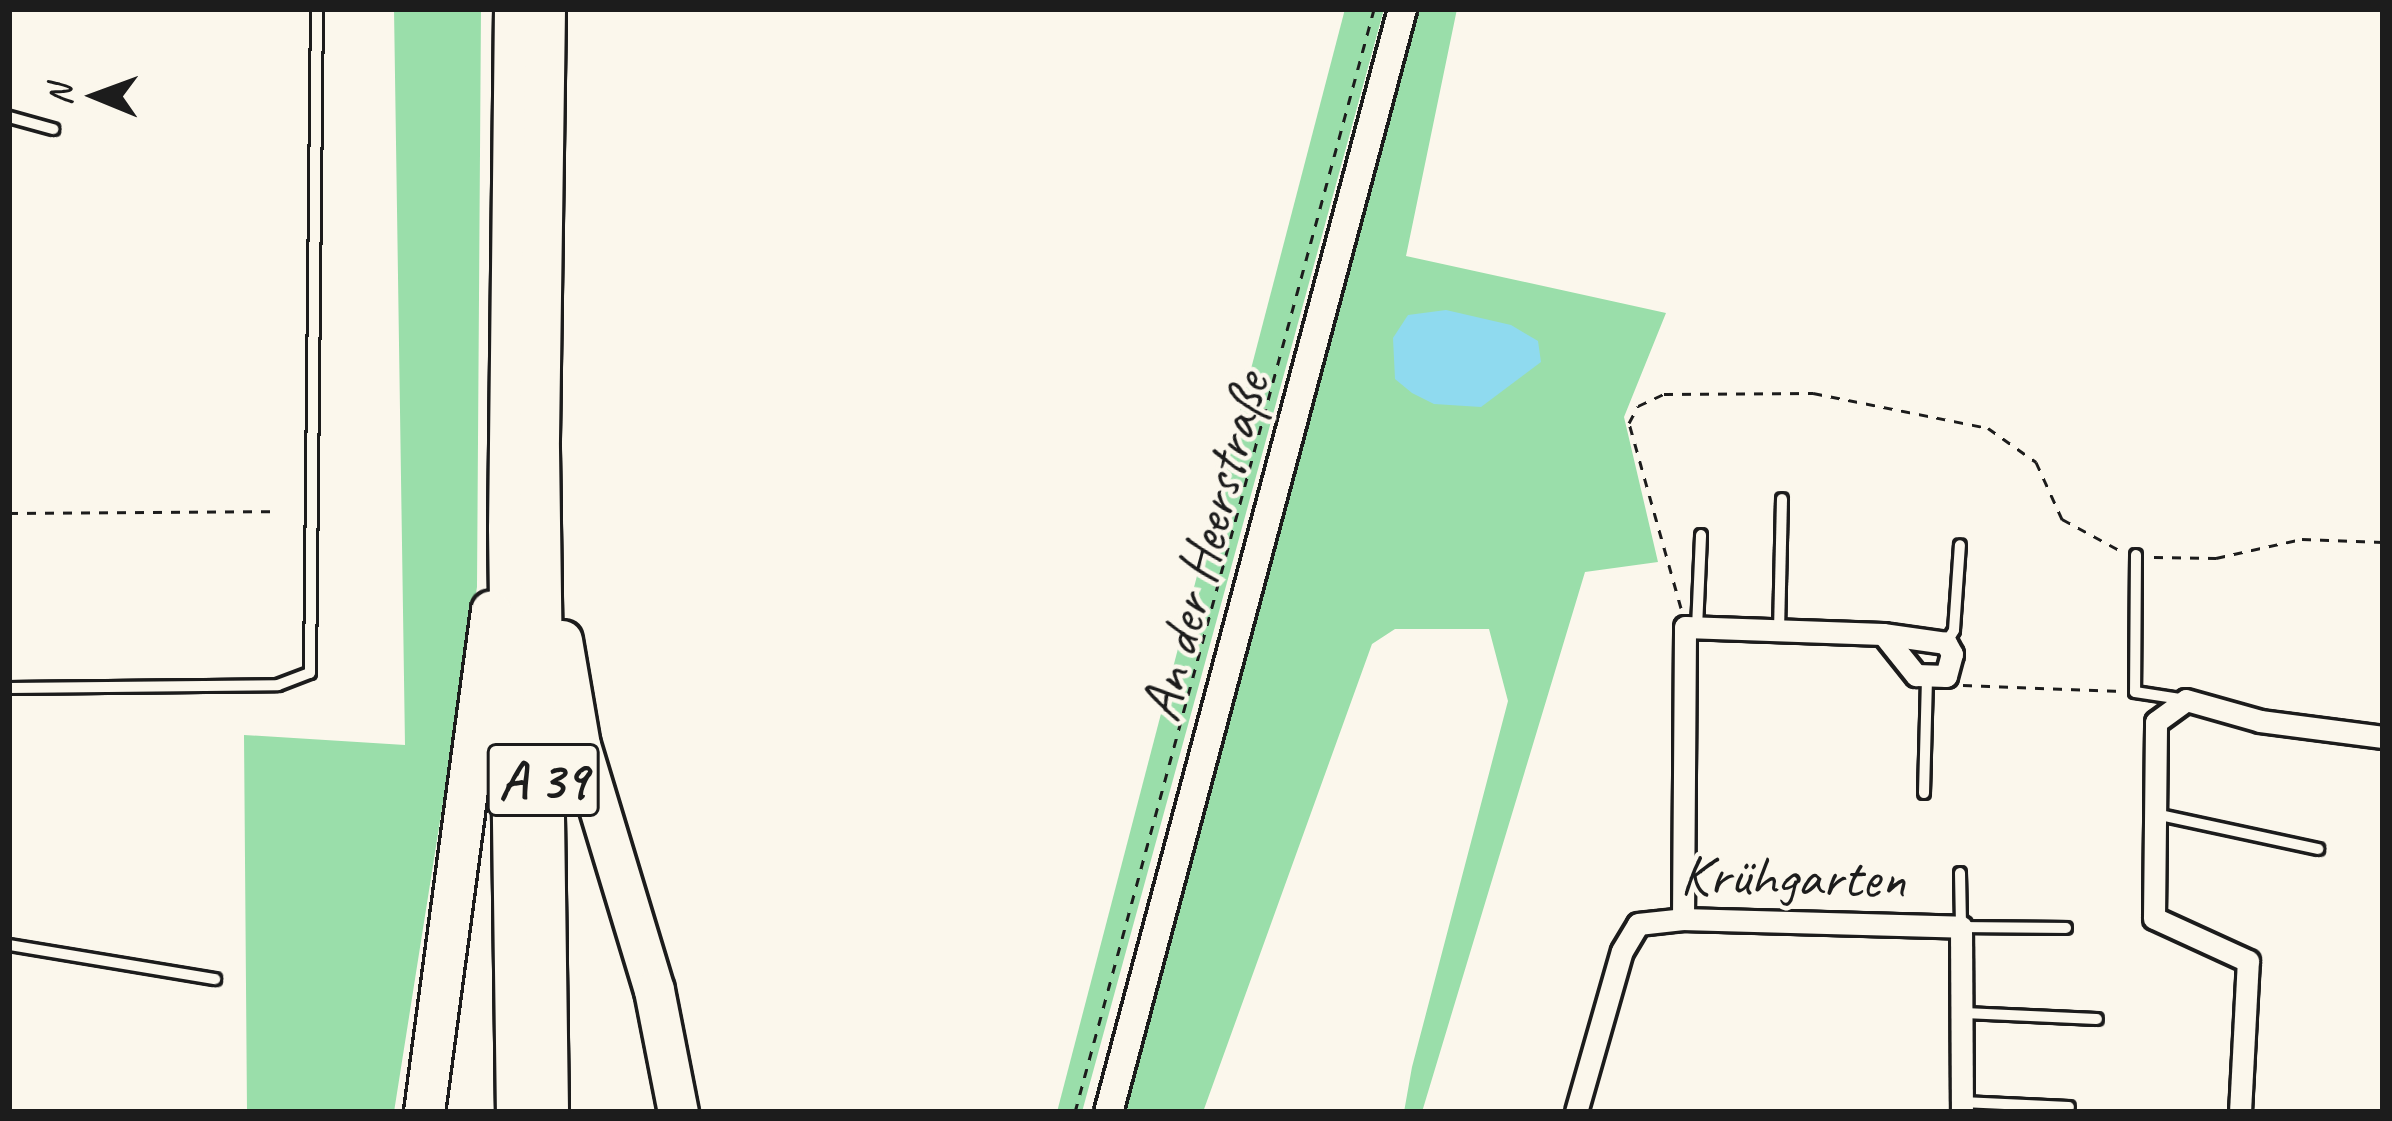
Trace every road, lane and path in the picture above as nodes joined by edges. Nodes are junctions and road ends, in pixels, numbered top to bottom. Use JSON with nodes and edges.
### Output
{"nodes":[{"id":1,"x":317,"y":9,"type":"edge"},
{"id":2,"x":514,"y":9,"type":"edge"},
{"id":3,"x":545,"y":9,"type":"edge"},
{"id":4,"x":1374,"y":9,"type":"edge"},
{"id":5,"x":1402,"y":9,"type":"edge"},
{"id":6,"x":9,"y":118,"type":"edge"},
{"id":7,"x":52,"y":129,"type":"dead end"},
{"id":8,"x":539,"y":449,"type":"junction"},
{"id":9,"x":1782,"y":499,"type":"dead end"},
{"id":10,"x":273,"y":511,"type":"dead end"},
{"id":11,"x":9,"y":513,"type":"edge"},
{"id":12,"x":508,"y":528,"type":"junction"},
{"id":13,"x":1701,"y":535,"type":"dead end"},
{"id":14,"x":2383,"y":542,"type":"edge"},
{"id":15,"x":1960,"y":545,"type":"dead end"},
{"id":16,"x":2136,"y":555,"type":"junction"},
{"id":17,"x":1691,"y":627,"type":"junction"},
{"id":18,"x":1778,"y":631,"type":"junction"},
{"id":19,"x":1883,"y":634,"type":"junction"},
{"id":20,"x":1946,"y":644,"type":"junction"},
{"id":21,"x":1937,"y":678,"type":"junction"},
{"id":22,"x":9,"y":688,"type":"edge"},
{"id":23,"x":2135,"y":692,"type":"junction"},
{"id":24,"x":2186,"y":700,"type":"junction"},
{"id":25,"x":2383,"y":737,"type":"edge"},
{"id":26,"x":1924,"y":793,"type":"dead end"},
{"id":27,"x":2155,"y":814,"type":"junction"},
{"id":28,"x":2318,"y":849,"type":"dead end"},
{"id":29,"x":1960,"y":873,"type":"dead end"},
{"id":30,"x":1682,"y":919,"type":"junction"},
{"id":31,"x":1961,"y":927,"type":"junction"},
{"id":32,"x":2066,"y":928,"type":"dead end"},
{"id":33,"x":9,"y":945,"type":"edge"},
{"id":34,"x":215,"y":979,"type":"dead end"},
{"id":35,"x":1964,"y":1013,"type":"junction"},
{"id":36,"x":2097,"y":1019,"type":"dead end"},
{"id":37,"x":2069,"y":1106,"type":"dead end"},
{"id":38,"x":1962,"y":1107,"type":"edge"},
{"id":39,"x":1582,"y":1111,"type":"edge"},
{"id":40,"x":424,"y":1112,"type":"edge"},
{"id":41,"x":516,"y":1112,"type":"edge"},
{"id":42,"x":548,"y":1112,"type":"edge"},
{"id":43,"x":678,"y":1112,"type":"edge"},
{"id":44,"x":1076,"y":1112,"type":"edge"},
{"id":45,"x":1108,"y":1112,"type":"edge"},
{"id":46,"x":2240,"y":1112,"type":"edge"}],
"edges":[{"from":1,"to":22,"type":"lane"},
{"from":2,"to":12,"type":"highway","number":"A 39"},
{"from":3,"to":8,"type":"highway","number":"A 39"},
{"from":4,"to":44,"type":"path"},
{"from":5,"to":45,"type":"street","name":"An der Heerstraße"},
{"from":6,"to":7,"type":"lane"},
{"from":8,"to":42,"type":"highway","number":"A 39"},
{"from":8,"to":43,"type":"highway"},
{"from":9,"to":18,"type":"lane"},
{"from":10,"to":11,"type":"path"},
{"from":12,"to":40,"type":"highway"},
{"from":12,"to":41,"type":"highway","number":"A 39"},
{"from":13,"to":17,"type":"lane"},
{"from":14,"to":16,"type":"path"},
{"from":15,"to":20,"type":"lane"},
{"from":16,"to":17,"type":"path"},
{"from":16,"to":23,"type":"lane"},
{"from":17,"to":18,"type":"street"},
{"from":17,"to":30,"type":"street"},
{"from":18,"to":19,"type":"street"},
{"from":19,"to":20,"type":"street"},
{"from":19,"to":21,"type":"street"},
{"from":20,"to":21,"type":"street"},
{"from":21,"to":23,"type":"path"},
{"from":21,"to":26,"type":"lane"},
{"from":23,"to":24,"type":"lane"},
{"from":24,"to":25,"type":"street"},
{"from":24,"to":27,"type":"street"},
{"from":27,"to":28,"type":"lane"},
{"from":27,"to":46,"type":"street"},
{"from":29,"to":31,"type":"lane"},
{"from":30,"to":31,"type":"street","name":"Krühgarten"},
{"from":30,"to":39,"type":"street","name":"Krühgarten"},
{"from":31,"to":32,"type":"lane"},
{"from":31,"to":35,"type":"street","name":"Krühgarten"},
{"from":33,"to":34,"type":"lane"},
{"from":35,"to":36,"type":"lane"},
{"from":35,"to":38,"type":"street","name":"Krühgarten"},
{"from":37,"to":38,"type":"lane"}]}
